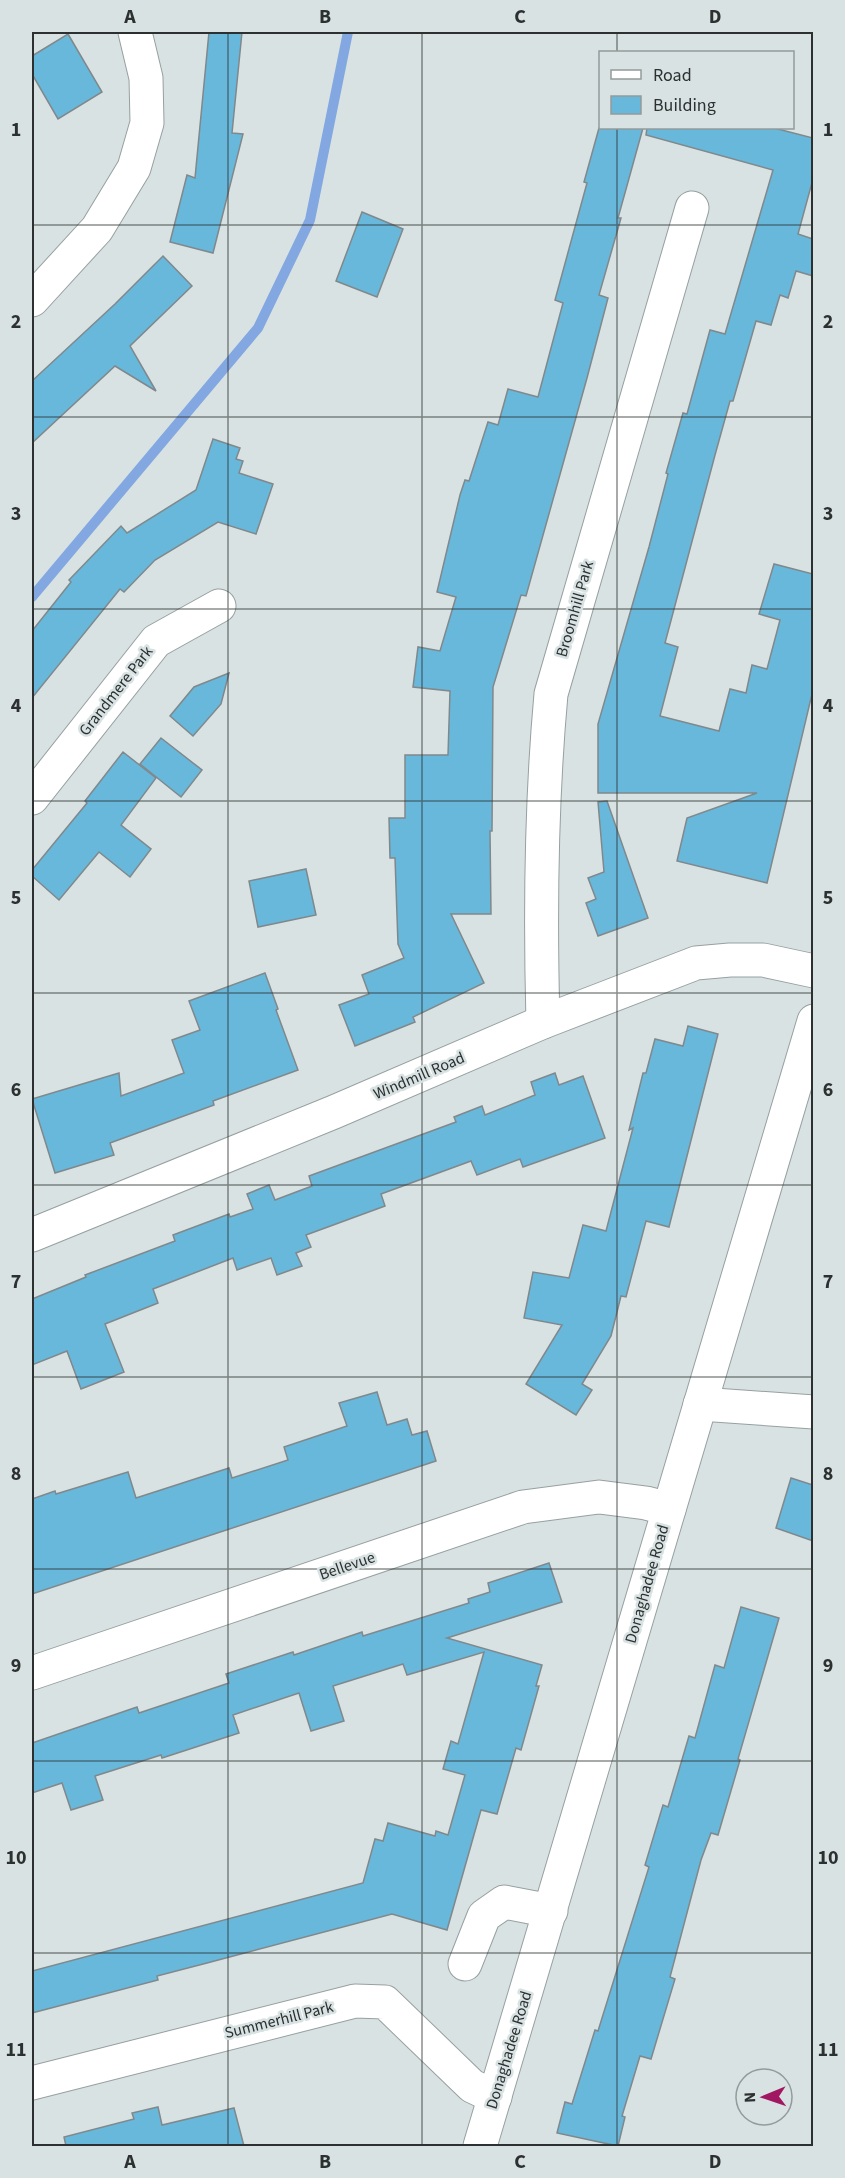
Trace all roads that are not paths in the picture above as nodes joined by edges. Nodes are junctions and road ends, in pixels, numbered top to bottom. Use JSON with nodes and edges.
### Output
{"nodes":[{"id":1,"x":135,"y":32,"type":"edge"},
{"id":2,"x":692,"y":208,"type":"dead end"},
{"id":3,"x":32,"y":300,"type":"edge"},
{"id":4,"x":219,"y":606,"type":"dead end"},
{"id":5,"x":32,"y":798,"type":"edge"},
{"id":6,"x":813,"y":971,"type":"edge"},
{"id":7,"x":543,"y":1022,"type":"junction"},
{"id":8,"x":813,"y":1022,"type":"edge"},
{"id":9,"x":32,"y":1235,"type":"edge"},
{"id":10,"x":700,"y":1404,"type":"junction"},
{"id":11,"x":813,"y":1412,"type":"edge"},
{"id":12,"x":669,"y":1509,"type":"junction"},
{"id":13,"x":32,"y":1673,"type":"edge"},
{"id":14,"x":551,"y":1911,"type":"junction"},
{"id":15,"x":465,"y":1964,"type":"dead end"},
{"id":16,"x":32,"y":2083,"type":"edge"},
{"id":17,"x":495,"y":2097,"type":"junction"},
{"id":18,"x":480,"y":2146,"type":"edge"}],
"edges":[{"from":1,"to":3,"type":"street"},
{"from":2,"to":7,"type":"street","name":"Broomhill Park"},
{"from":4,"to":5,"type":"street","name":"Grandmere Park"},
{"from":6,"to":7,"type":"street","name":"Windmill Road"},
{"from":7,"to":9,"type":"street","name":"Windmill Road"},
{"from":8,"to":10,"type":"street","name":"Donaghadee Road"},
{"from":10,"to":11,"type":"street"},
{"from":10,"to":12,"type":"street","name":"Donaghadee Road"},
{"from":12,"to":13,"type":"street","name":"Bellevue"},
{"from":12,"to":14,"type":"street","name":"Donaghadee Road"},
{"from":14,"to":15,"type":"street"},
{"from":14,"to":17,"type":"street","name":"Donaghadee Road"},
{"from":16,"to":17,"type":"street","name":"Summerhill Park"},
{"from":17,"to":18,"type":"street","name":"Donaghadee Road"}]}
